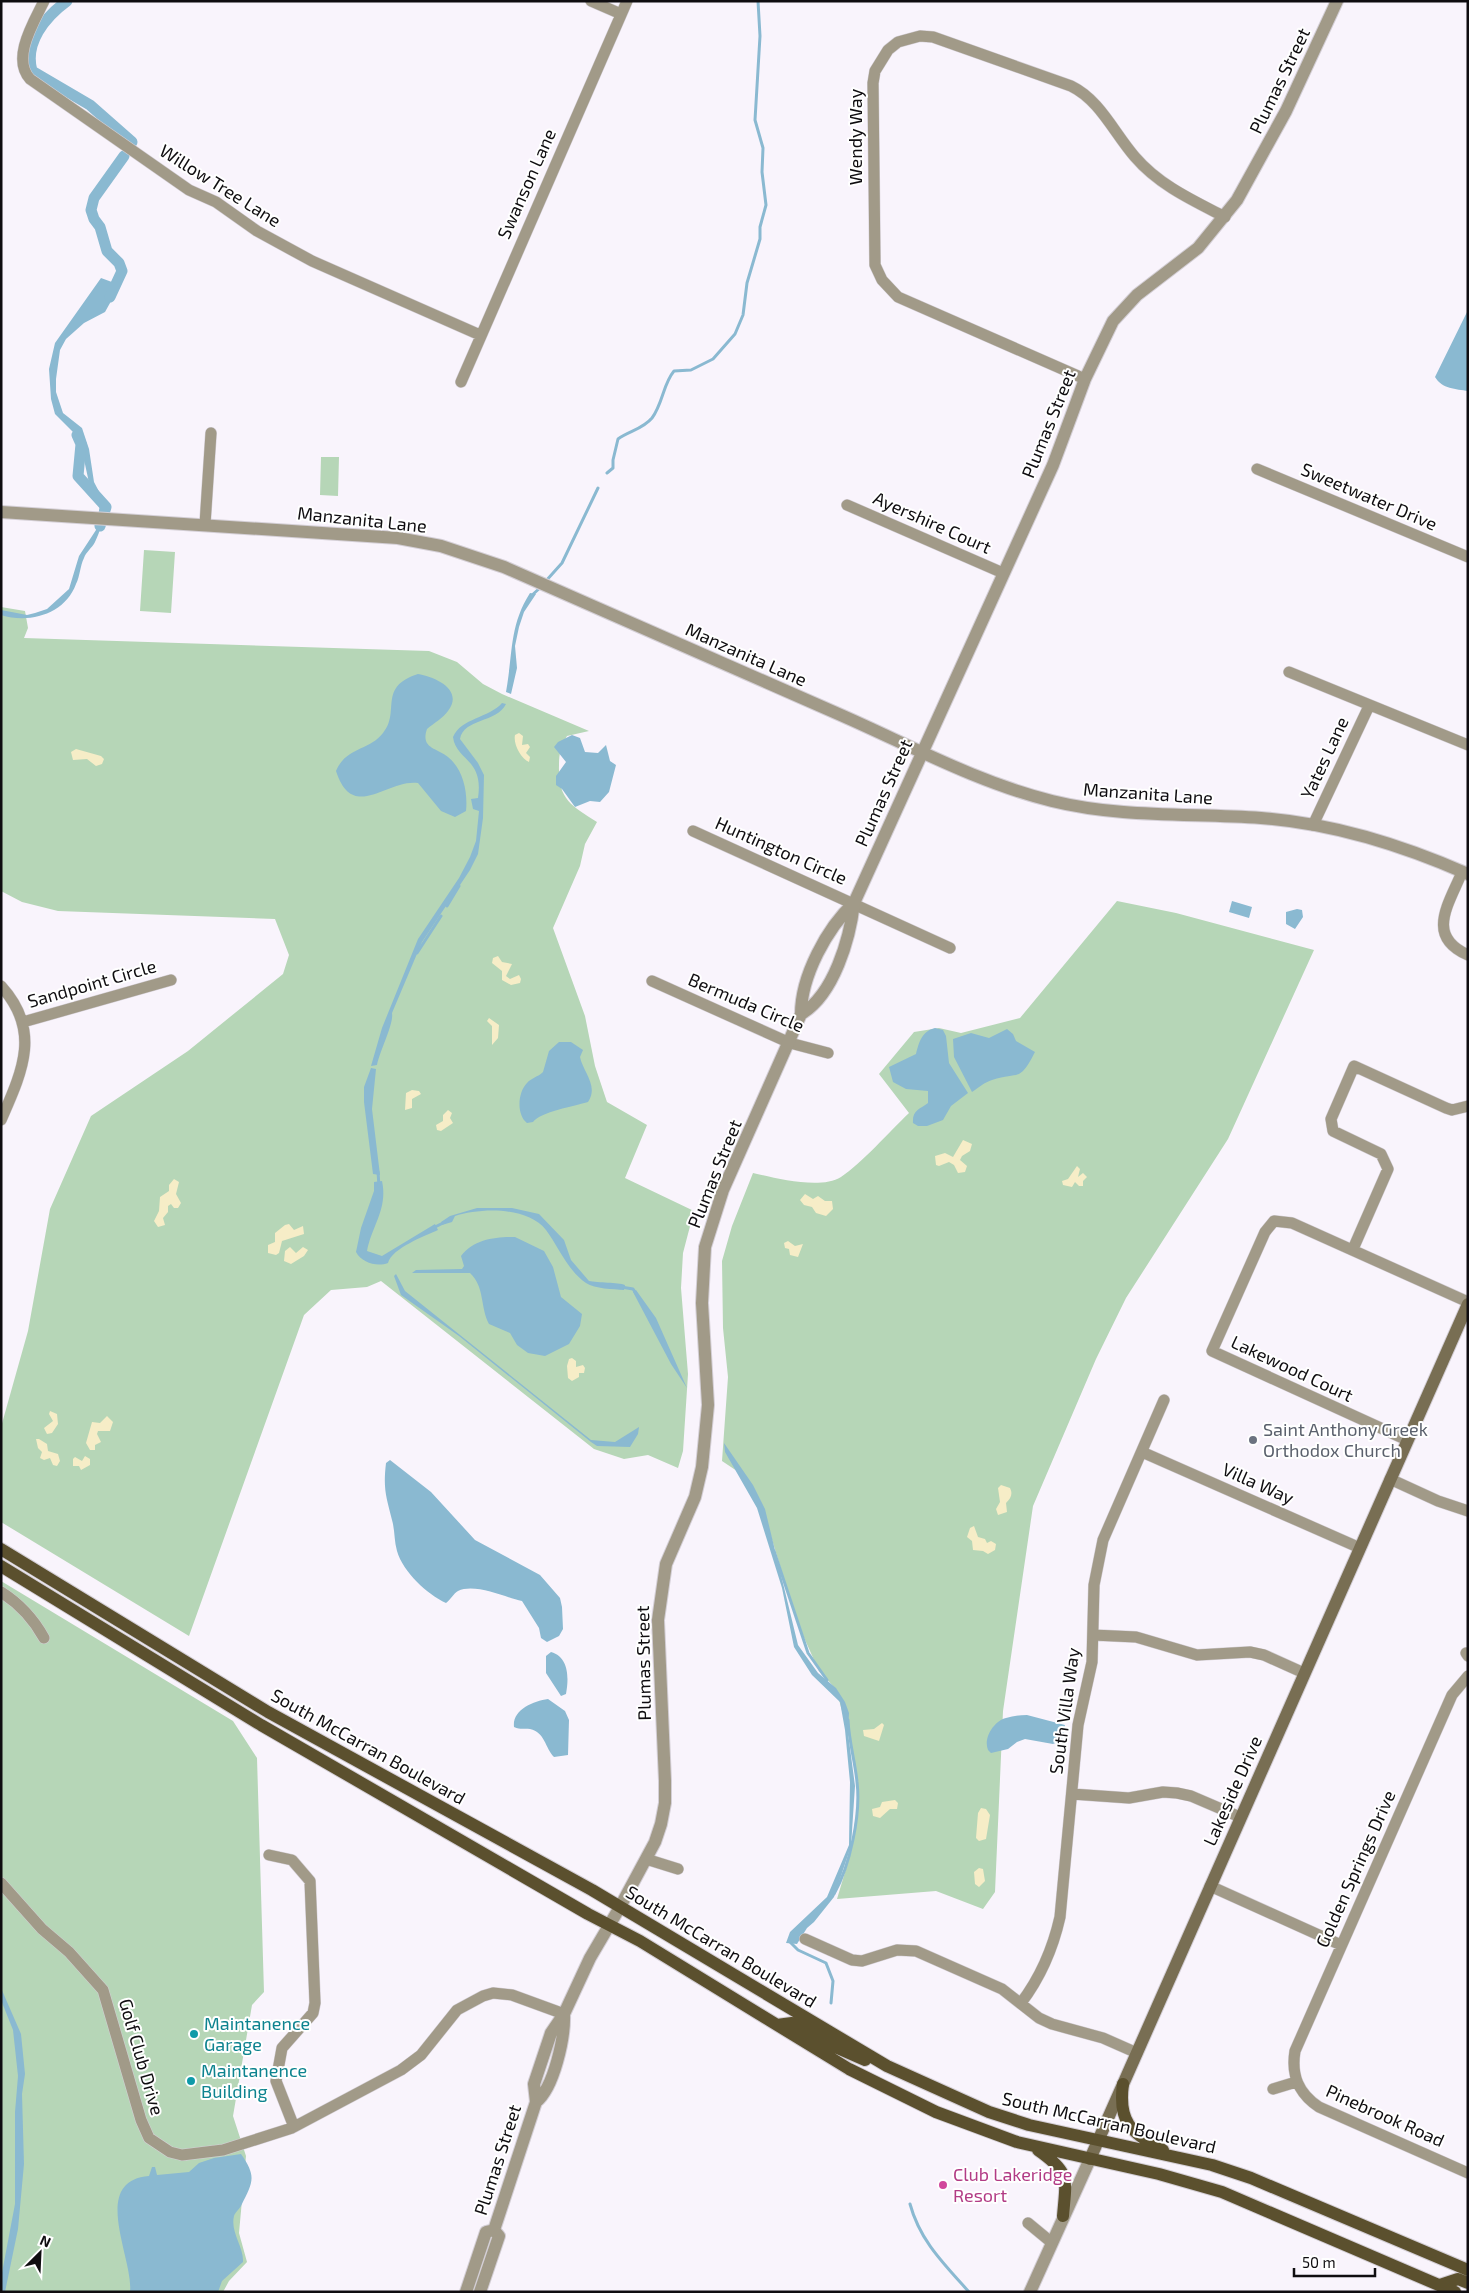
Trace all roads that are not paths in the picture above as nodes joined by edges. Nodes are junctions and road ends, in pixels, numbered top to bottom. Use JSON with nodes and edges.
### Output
{"nodes":[{"id":1,"x":44,"y":1,"type":"edge"},
{"id":2,"x":591,"y":1,"type":"edge"},
{"id":3,"x":626,"y":1,"type":"edge"},
{"id":4,"x":1337,"y":1,"type":"edge"},
{"id":5,"x":621,"y":14,"type":"junction"},
{"id":6,"x":1225,"y":216,"type":"junction"},
{"id":7,"x":480,"y":335,"type":"junction"},
{"id":8,"x":1085,"y":379,"type":"junction"},
{"id":9,"x":461,"y":382,"type":"dead end"},
{"id":10,"x":211,"y":433,"type":"dead end"},
{"id":11,"x":1257,"y":469,"type":"dead end"},
{"id":12,"x":847,"y":505,"type":"dead end"},
{"id":13,"x":1,"y":512,"type":"edge"},
{"id":14,"x":205,"y":524,"type":"junction"},
{"id":15,"x":1468,"y":557,"type":"edge"},
{"id":16,"x":1003,"y":573,"type":"junction"},
{"id":17,"x":1289,"y":672,"type":"dead end"},
{"id":18,"x":1369,"y":706,"type":"junction"},
{"id":19,"x":1468,"y":744,"type":"edge"},
{"id":20,"x":922,"y":751,"type":"junction"},
{"id":21,"x":1313,"y":824,"type":"junction"},
{"id":22,"x":693,"y":831,"type":"dead end"},
{"id":23,"x":1465,"y":873,"type":"edge"},
{"id":24,"x":854,"y":903,"type":"junction"},
{"id":25,"x":950,"y":948,"type":"dead end"},
{"id":26,"x":1468,"y":956,"type":"edge"},
{"id":27,"x":171,"y":980,"type":"dead end"},
{"id":28,"x":652,"y":981,"type":"dead end"},
{"id":29,"x":1,"y":986,"type":"edge"},
{"id":30,"x":801,"y":1014,"type":"junction"},
{"id":31,"x":22,"y":1022,"type":"junction"},
{"id":32,"x":790,"y":1043,"type":"junction"},
{"id":33,"x":828,"y":1053,"type":"dead end"},
{"id":34,"x":1468,"y":1106,"type":"edge"},
{"id":35,"x":1,"y":1120,"type":"edge"},
{"id":36,"x":1353,"y":1249,"type":"junction"},
{"id":37,"x":1468,"y":1303,"type":"edge"},
{"id":38,"x":1164,"y":1400,"type":"dead end"},
{"id":39,"x":1407,"y":1440,"type":"junction"},
{"id":40,"x":1142,"y":1452,"type":"junction"},
{"id":41,"x":1390,"y":1478,"type":"junction"},
{"id":42,"x":1468,"y":1511,"type":"edge"},
{"id":43,"x":1360,"y":1548,"type":"junction"},
{"id":44,"x":1,"y":1549,"type":"edge"},
{"id":45,"x":1,"y":1566,"type":"edge"},
{"id":46,"x":1,"y":1592,"type":"edge"},
{"id":47,"x":1093,"y":1635,"type":"junction"},
{"id":48,"x":44,"y":1638,"type":"dead end"},
{"id":49,"x":1304,"y":1673,"type":"junction"},
{"id":50,"x":1468,"y":1676,"type":"edge"},
{"id":51,"x":1072,"y":1794,"type":"junction"},
{"id":52,"x":1240,"y":1818,"type":"junction"},
{"id":53,"x":269,"y":1855,"type":"dead end"},
{"id":54,"x":646,"y":1859,"type":"junction"},
{"id":55,"x":678,"y":1869,"type":"dead end"},
{"id":56,"x":1,"y":1883,"type":"edge"},
{"id":57,"x":1210,"y":1886,"type":"junction"},
{"id":58,"x":620,"y":1908,"type":"junction"},
{"id":59,"x":610,"y":1925,"type":"junction"},
{"id":60,"x":805,"y":1939,"type":"dead end"},
{"id":61,"x":1341,"y":1945,"type":"junction"},
{"id":62,"x":1021,"y":2003,"type":"junction"},
{"id":63,"x":564,"y":2014,"type":"junction"},
{"id":64,"x":776,"y":2025,"type":"junction"},
{"id":65,"x":1137,"y":2053,"type":"junction"},
{"id":66,"x":886,"y":2066,"type":"junction"},
{"id":67,"x":1296,"y":2082,"type":"junction"},
{"id":68,"x":1123,"y":2084,"type":"junction"},
{"id":69,"x":1273,"y":2089,"type":"dead end"},
{"id":70,"x":294,"y":2127,"type":"junction"},
{"id":71,"x":1098,"y":2140,"type":"junction"},
{"id":72,"x":1032,"y":2146,"type":"junction"},
{"id":73,"x":1178,"y":2157,"type":"junction"},
{"id":74,"x":1090,"y":2159,"type":"junction"},
{"id":75,"x":1468,"y":2173,"type":"edge"},
{"id":76,"x":1063,"y":2216,"type":"junction"},
{"id":77,"x":1028,"y":2223,"type":"dead end"},
{"id":78,"x":494,"y":2230,"type":"junction"},
{"id":79,"x":1051,"y":2242,"type":"junction"},
{"id":80,"x":1468,"y":2270,"type":"edge"},
{"id":81,"x":1468,"y":2283,"type":"edge"},
{"id":82,"x":1440,"y":2285,"type":"junction"},
{"id":83,"x":466,"y":2292,"type":"edge"},
{"id":84,"x":480,"y":2292,"type":"edge"},
{"id":85,"x":1030,"y":2292,"type":"edge"},
{"id":86,"x":1455,"y":2292,"type":"edge"}],
"edges":[{"from":1,"to":7,"type":"street","name":"Willow Tree Lane"},
{"from":2,"to":5,"type":"street"},
{"from":3,"to":5,"type":"street","name":"Swanson Lane"},
{"from":4,"to":6,"type":"street","name":"Plumas Street"},
{"from":5,"to":7,"type":"street","name":"Swanson Lane"},
{"from":6,"to":8,"type":"street","name":"Plumas Street"},
{"from":6,"to":8,"type":"street","name":"Wendy Way"},
{"from":7,"to":9,"type":"street","name":"Swanson Lane"},
{"from":8,"to":16,"type":"street","name":"Plumas Street"},
{"from":10,"to":14,"type":"street"},
{"from":11,"to":15,"type":"street","name":"Sweetwater Drive"},
{"from":12,"to":16,"type":"street","name":"Ayershire Court"},
{"from":13,"to":14,"type":"street","name":"Manzanita Lane"},
{"from":14,"to":20,"type":"street","name":"Manzanita Lane"},
{"from":16,"to":20,"type":"street","name":"Plumas Street"},
{"from":17,"to":18,"type":"street","name":"Yates Lane"},
{"from":18,"to":19,"type":"street","name":"Yates Lane"},
{"from":18,"to":21,"type":"street","name":"Yates Lane"},
{"from":20,"to":21,"type":"street","name":"Manzanita Lane"},
{"from":20,"to":24,"type":"street","name":"Plumas Street"},
{"from":21,"to":23,"type":"street","name":"Manzanita Lane"},
{"from":22,"to":24,"type":"street","name":"Huntington Circle"},
{"from":23,"to":26,"type":"street"},
{"from":24,"to":25,"type":"street","name":"Huntington Circle"},
{"from":24,"to":30,"type":"street","name":"Plumas Street"},
{"from":24,"to":30,"type":"street","name":"Plumas Street"},
{"from":27,"to":31,"type":"street","name":"Sandpoint Circle"},
{"from":28,"to":32,"type":"street","name":"Bermuda Circle"},
{"from":29,"to":31,"type":"street"},
{"from":30,"to":32,"type":"street","name":"Plumas Street"},
{"from":31,"to":35,"type":"street"},
{"from":32,"to":33,"type":"street","name":"Bermuda Circle"},
{"from":32,"to":54,"type":"street","name":"Plumas Street"},
{"from":34,"to":36,"type":"street"},
{"from":36,"to":37,"type":"street","name":"Lakewood Court"},
{"from":36,"to":39,"type":"street","name":"Lakewood Court"},
{"from":37,"to":39,"type":"main road","name":"Lakeside Drive"},
{"from":38,"to":40,"type":"street","name":"South Villa Way"},
{"from":39,"to":41,"type":"main road","name":"Lakeside Drive"},
{"from":40,"to":43,"type":"street","name":"Villa Way"},
{"from":40,"to":47,"type":"street","name":"South Villa Way"},
{"from":41,"to":42,"type":"street"},
{"from":41,"to":43,"type":"main road","name":"Lakeside Drive"},
{"from":43,"to":49,"type":"main road","name":"Lakeside Drive"},
{"from":44,"to":58,"type":"main road","name":"South McCarran Boulevard"},
{"from":45,"to":59,"type":"main road","name":"South McCarran Boulevard"},
{"from":46,"to":48,"type":"street"},
{"from":47,"to":49,"type":"street"},
{"from":47,"to":51,"type":"street","name":"South Villa Way"},
{"from":49,"to":52,"type":"main road","name":"Lakeside Drive"},
{"from":50,"to":61,"type":"street","name":"Golden Springs Drive"},
{"from":51,"to":52,"type":"street"},
{"from":51,"to":62,"type":"street","name":"South Villa Way"},
{"from":52,"to":57,"type":"main road","name":"Lakeside Drive"},
{"from":53,"to":70,"type":"street"},
{"from":54,"to":55,"type":"street"},
{"from":54,"to":58,"type":"street","name":"Plumas Street"},
{"from":56,"to":70,"type":"street","name":"Golf Club Drive"},
{"from":57,"to":61,"type":"street"},
{"from":57,"to":65,"type":"main road","name":"Lakeside Drive"},
{"from":58,"to":59,"type":"street","name":"Plumas Street"},
{"from":58,"to":66,"type":"main road","name":"South McCarran Boulevard"},
{"from":59,"to":63,"type":"street","name":"Plumas Street"},
{"from":59,"to":64,"type":"main road","name":"South McCarran Boulevard"},
{"from":60,"to":62,"type":"street"},
{"from":61,"to":67,"type":"street","name":"Golden Springs Drive"},
{"from":62,"to":65,"type":"street"},
{"from":63,"to":70,"type":"street","name":"Golf Club Drive"},
{"from":63,"to":78,"type":"street","name":"Plumas Street"},
{"from":64,"to":66,"type":"main road"},
{"from":64,"to":72,"type":"main road","name":"South McCarran Boulevard"},
{"from":65,"to":68,"type":"main road","name":"Lakeside Drive"},
{"from":66,"to":71,"type":"main road","name":"South McCarran Boulevard"},
{"from":67,"to":69,"type":"street"},
{"from":67,"to":75,"type":"street","name":"Pinebrook Road"},
{"from":68,"to":71,"type":"main road","name":"Lakeside Drive"},
{"from":68,"to":73,"type":"main road"},
{"from":71,"to":73,"type":"main road","name":"South McCarran Boulevard"},
{"from":71,"to":74,"type":"main road","name":"Lakeside Drive"},
{"from":72,"to":74,"type":"main road","name":"South McCarran Boulevard"},
{"from":72,"to":76,"type":"main road"},
{"from":73,"to":80,"type":"main road","name":"South McCarran Boulevard"},
{"from":74,"to":76,"type":"street","name":"Lakeside Drive"},
{"from":74,"to":82,"type":"main road","name":"South McCarran Boulevard"},
{"from":76,"to":79,"type":"street","name":"Lakeside Drive"},
{"from":77,"to":79,"type":"street"},
{"from":78,"to":83,"type":"street","name":"Plumas Street"},
{"from":78,"to":84,"type":"street","name":"Plumas Street"},
{"from":79,"to":85,"type":"street","name":"Lakeside Drive"},
{"from":81,"to":82,"type":"main road"},
{"from":82,"to":86,"type":"main road","name":"South McCarran Boulevard"}]}
